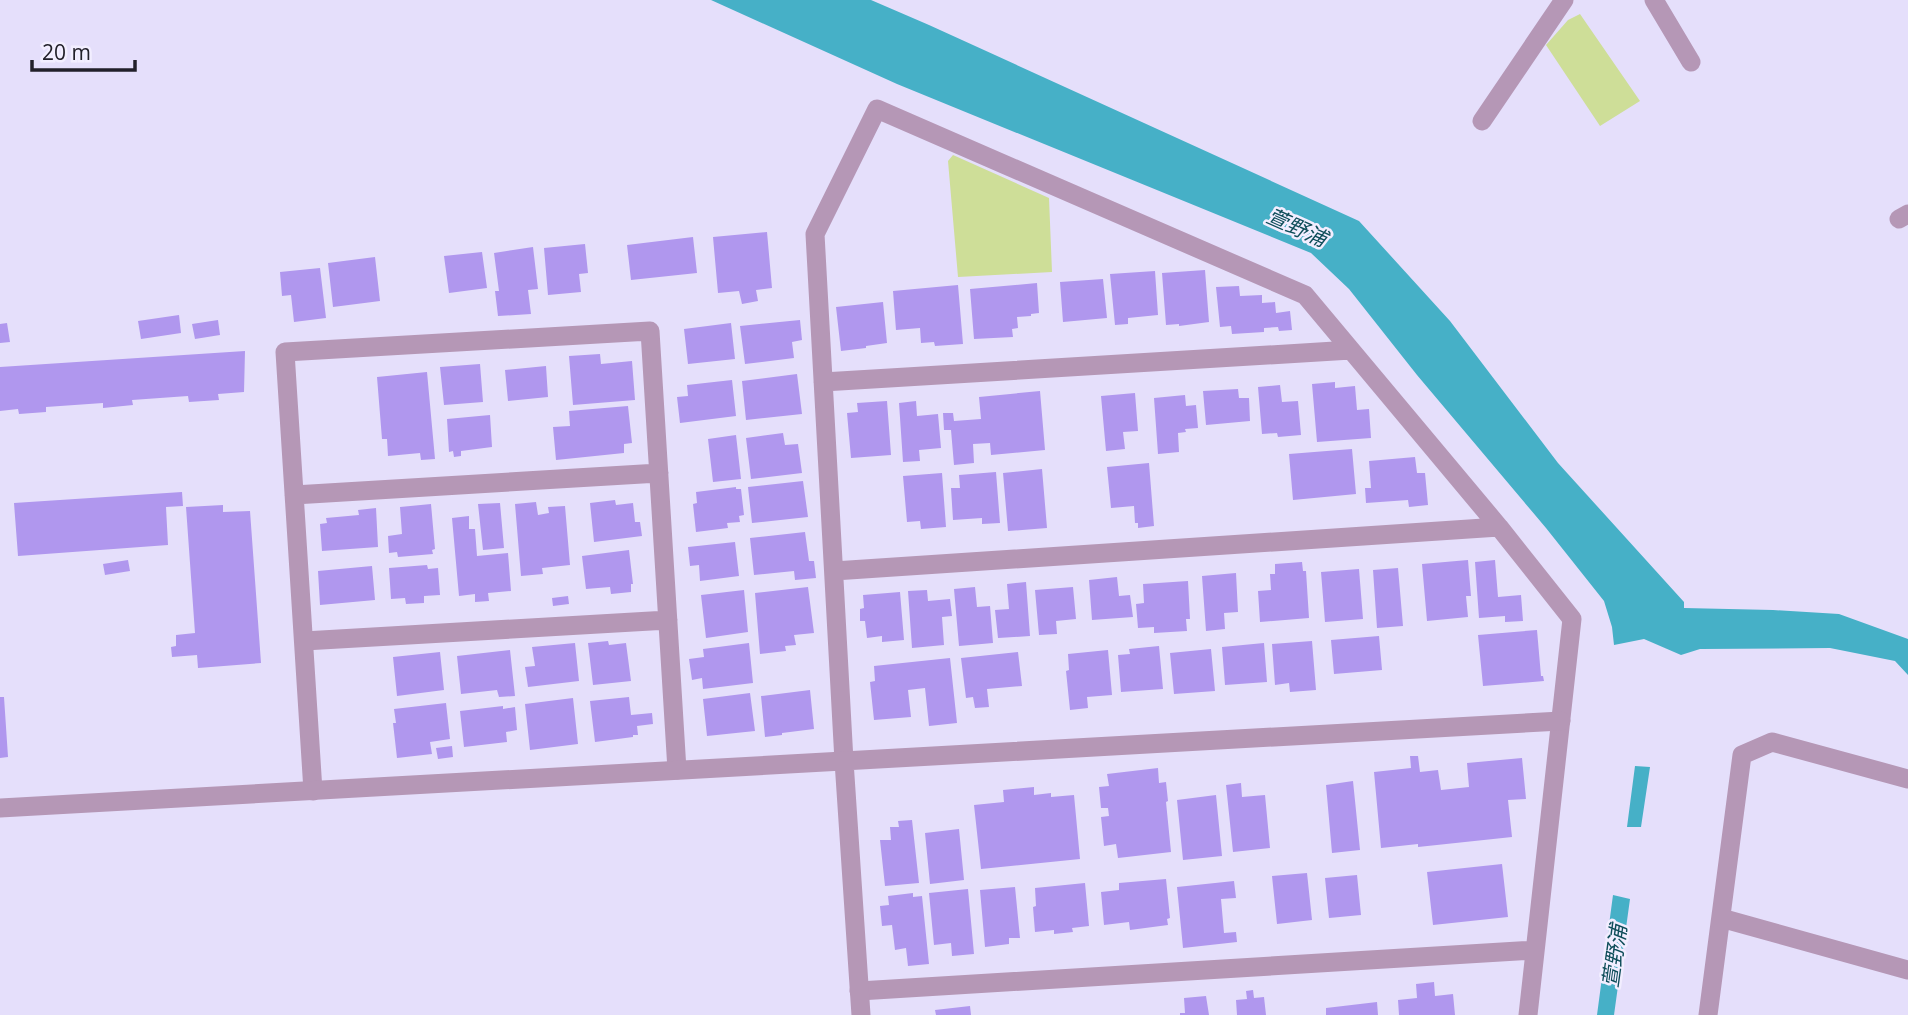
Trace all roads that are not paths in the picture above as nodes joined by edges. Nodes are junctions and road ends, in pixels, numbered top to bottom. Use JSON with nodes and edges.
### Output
{"nodes":[{"id":1,"x":1564,"y":0,"type":"edge"},
{"id":2,"x":1654,"y":0,"type":"edge"},
{"id":3,"x":1692,"y":62,"type":"dead end"},
{"id":4,"x":1482,"y":121,"type":"dead end"},
{"id":5,"x":1350,"y":350,"type":"junction"},
{"id":6,"x":823,"y":382,"type":"junction"},
{"id":7,"x":659,"y":473,"type":"junction"},
{"id":8,"x":295,"y":495,"type":"junction"},
{"id":9,"x":1499,"y":527,"type":"junction"},
{"id":10,"x":834,"y":571,"type":"junction"},
{"id":11,"x":668,"y":620,"type":"junction"},
{"id":12,"x":303,"y":641,"type":"junction"},
{"id":13,"x":1561,"y":721,"type":"junction"},
{"id":14,"x":844,"y":761,"type":"junction"},
{"id":15,"x":677,"y":770,"type":"junction"},
{"id":16,"x":1908,"y":779,"type":"edge"},
{"id":17,"x":313,"y":791,"type":"junction"},
{"id":18,"x":0,"y":808,"type":"edge"},
{"id":19,"x":1721,"y":918,"type":"junction"},
{"id":20,"x":1535,"y":950,"type":"junction"},
{"id":21,"x":1908,"y":970,"type":"edge"},
{"id":22,"x":859,"y":991,"type":"junction"},
{"id":23,"x":860,"y":1015,"type":"edge"},
{"id":24,"x":1528,"y":1015,"type":"edge"},
{"id":25,"x":1708,"y":1015,"type":"edge"}],
"edges":[{"from":1,"to":4,"type":"street"},
{"from":2,"to":3,"type":"street"},
{"from":5,"to":6,"type":"street"},
{"from":5,"to":6,"type":"street"},
{"from":5,"to":9,"type":"street"},
{"from":6,"to":10,"type":"street"},
{"from":7,"to":8,"type":"street"},
{"from":7,"to":8,"type":"street"},
{"from":7,"to":11,"type":"street"},
{"from":8,"to":12,"type":"street"},
{"from":9,"to":10,"type":"street"},
{"from":9,"to":13,"type":"street"},
{"from":10,"to":14,"type":"street"},
{"from":11,"to":12,"type":"street"},
{"from":11,"to":15,"type":"street"},
{"from":12,"to":17,"type":"street"},
{"from":13,"to":14,"type":"street"},
{"from":13,"to":20,"type":"street"},
{"from":14,"to":15,"type":"street"},
{"from":14,"to":22,"type":"street"},
{"from":15,"to":17,"type":"street"},
{"from":16,"to":19,"type":"street"},
{"from":17,"to":18,"type":"street"},
{"from":19,"to":21,"type":"street"},
{"from":19,"to":25,"type":"street"},
{"from":20,"to":22,"type":"street"},
{"from":20,"to":24,"type":"street"},
{"from":22,"to":23,"type":"street"}]}
